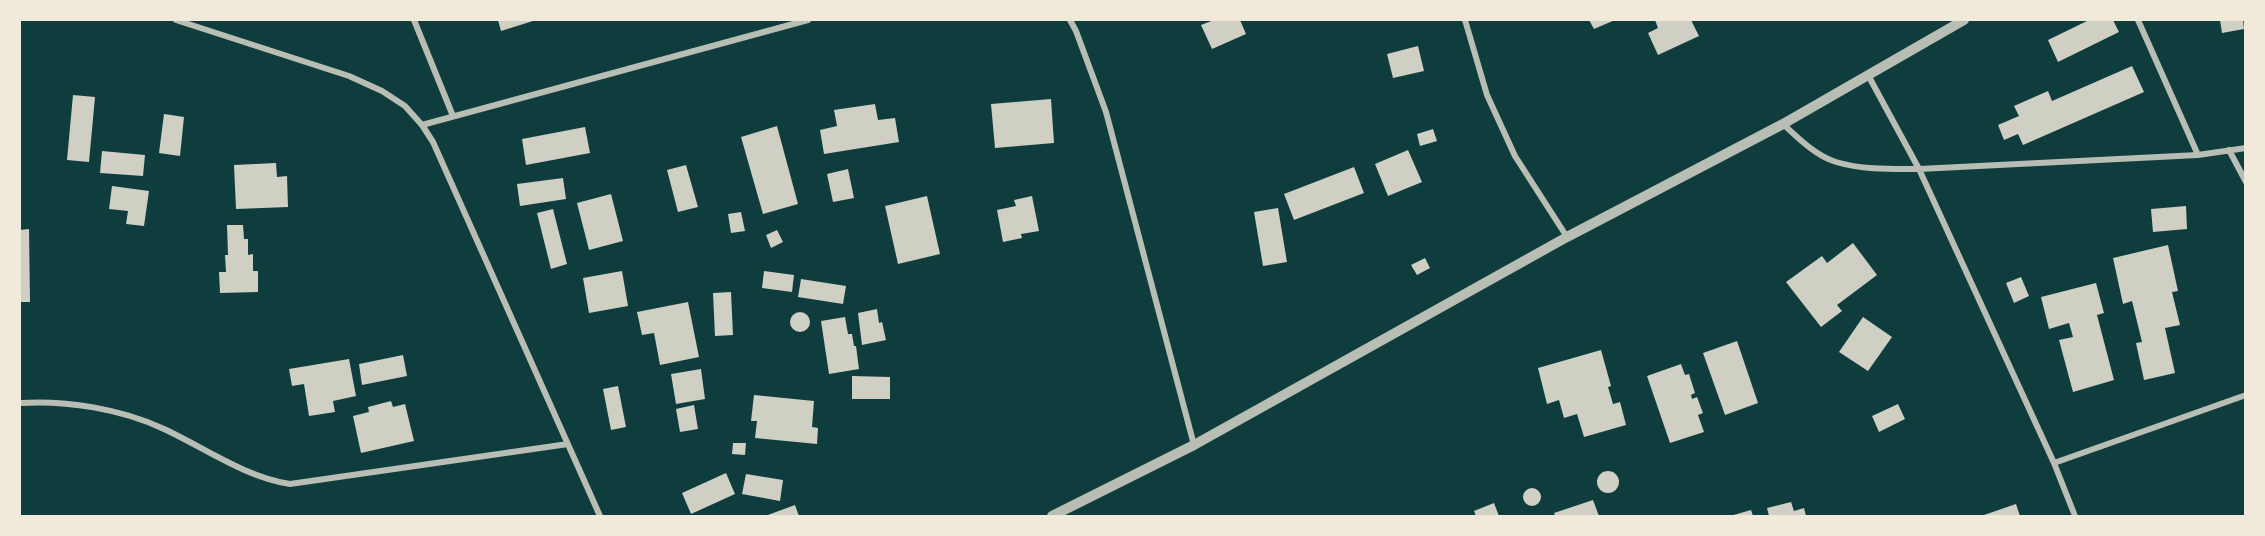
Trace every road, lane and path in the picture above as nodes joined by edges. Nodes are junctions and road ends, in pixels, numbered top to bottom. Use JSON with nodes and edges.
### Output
{"nodes":[{"id":1,"x":176,"y":20,"type":"edge"},
{"id":2,"x":414,"y":20,"type":"edge"},
{"id":3,"x":808,"y":20,"type":"edge"},
{"id":4,"x":1070,"y":20,"type":"edge"},
{"id":5,"x":1465,"y":20,"type":"edge"},
{"id":6,"x":1964,"y":20,"type":"edge"},
{"id":7,"x":2139,"y":20,"type":"edge"},
{"id":8,"x":1868,"y":75,"type":"junction"},
{"id":9,"x":453,"y":116,"type":"junction"},
{"id":10,"x":1783,"y":124,"type":"junction"},
{"id":11,"x":422,"y":125,"type":"junction"},
{"id":12,"x":2246,"y":148,"type":"edge"},
{"id":13,"x":2229,"y":150,"type":"junction"},
{"id":14,"x":2199,"y":155,"type":"junction"},
{"id":15,"x":1920,"y":169,"type":"junction"},
{"id":16,"x":2246,"y":182,"type":"edge"},
{"id":17,"x":1567,"y":237,"type":"junction"},
{"id":18,"x":2246,"y":394,"type":"edge"},
{"id":19,"x":20,"y":403,"type":"edge"},
{"id":20,"x":568,"y":444,"type":"junction"},
{"id":21,"x":1194,"y":445,"type":"junction"},
{"id":22,"x":2054,"y":463,"type":"junction"},
{"id":23,"x":600,"y":516,"type":"edge"},
{"id":24,"x":1052,"y":516,"type":"edge"},
{"id":25,"x":2074,"y":516,"type":"edge"}],
"edges":[{"from":1,"to":11,"type":"street"},
{"from":2,"to":9,"type":"street"},
{"from":3,"to":9,"type":"street"},
{"from":4,"to":21,"type":"street"},
{"from":5,"to":17,"type":"street"},
{"from":6,"to":8,"type":"street"},
{"from":7,"to":14,"type":"street"},
{"from":8,"to":10,"type":"street"},
{"from":8,"to":15,"type":"street"},
{"from":9,"to":11,"type":"street"},
{"from":10,"to":15,"type":"street"},
{"from":10,"to":17,"type":"street"},
{"from":11,"to":20,"type":"street"},
{"from":12,"to":13,"type":"street"},
{"from":13,"to":14,"type":"street"},
{"from":13,"to":16,"type":"street"},
{"from":14,"to":15,"type":"street"},
{"from":15,"to":22,"type":"street"},
{"from":17,"to":21,"type":"street"},
{"from":18,"to":22,"type":"street"},
{"from":19,"to":20,"type":"street"},
{"from":20,"to":23,"type":"street"},
{"from":21,"to":24,"type":"street"},
{"from":22,"to":25,"type":"street"}]}
